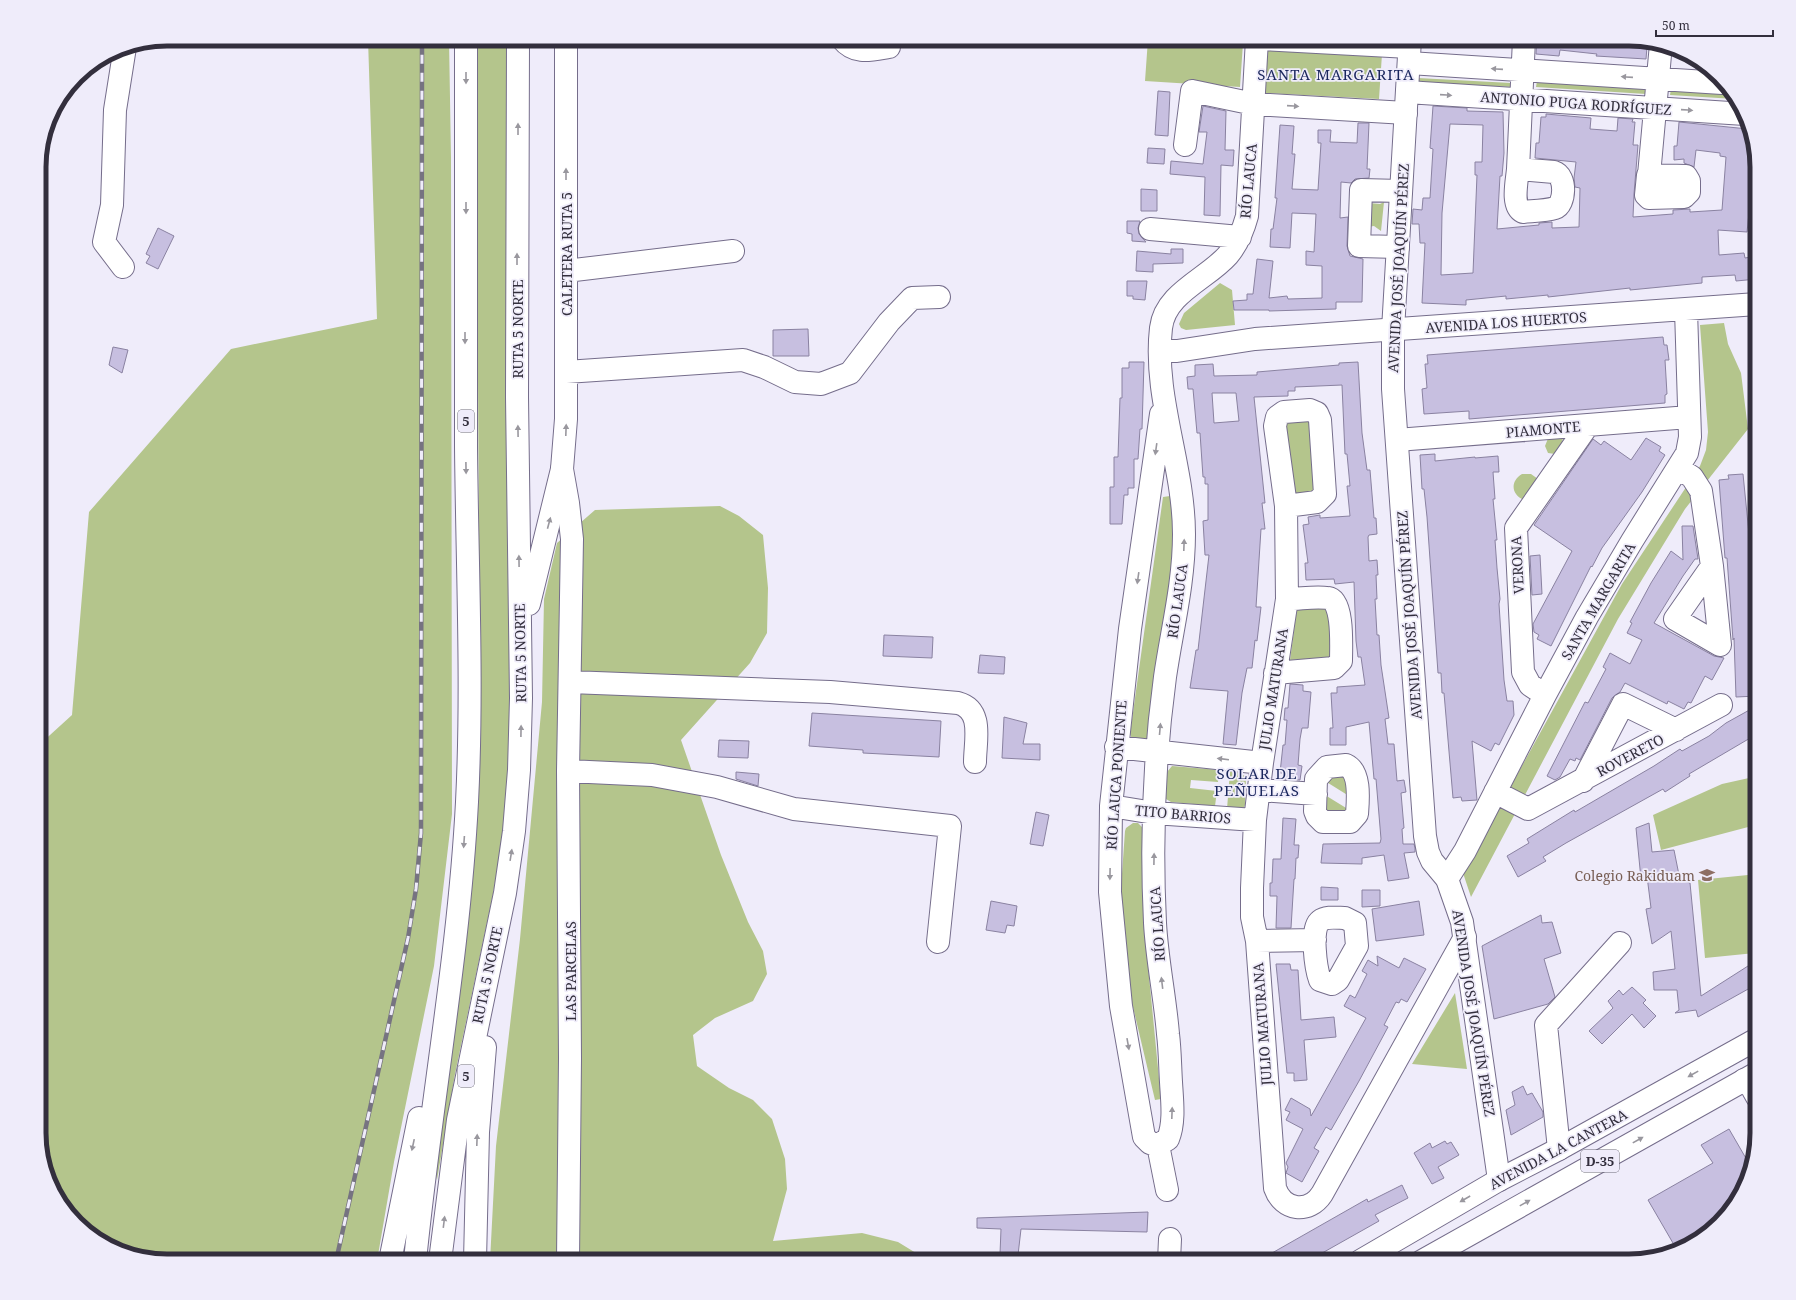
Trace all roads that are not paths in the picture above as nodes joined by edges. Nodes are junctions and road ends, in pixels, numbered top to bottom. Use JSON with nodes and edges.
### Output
{"nodes":[{"id":1,"x":466,"y":46,"type":"edge"},
{"id":2,"x":518,"y":46,"type":"edge"},
{"id":3,"x":566,"y":46,"type":"edge"},
{"id":4,"x":849,"y":46,"type":"edge"},
{"id":5,"x":1257,"y":46,"type":"edge"},
{"id":6,"x":1355,"y":46,"type":"edge"},
{"id":7,"x":1524,"y":46,"type":"edge"},
{"id":8,"x":889,"y":47,"type":"dead end"},
{"id":9,"x":1409,"y":50,"type":"edge"},
{"id":10,"x":1660,"y":50,"type":"edge"},
{"id":11,"x":124,"y":54,"type":"edge"},
{"id":12,"x":1523,"y":70,"type":"junction"},
{"id":13,"x":1658,"y":79,"type":"junction"},
{"id":14,"x":1716,"y":83,"type":"edge"},
{"id":15,"x":1407,"y":92,"type":"junction"},
{"id":16,"x":1521,"y":100,"type":"junction"},
{"id":17,"x":1254,"y":104,"type":"junction"},
{"id":18,"x":1656,"y":108,"type":"junction"},
{"id":19,"x":1406,"y":113,"type":"junction"},
{"id":20,"x":1738,"y":114,"type":"edge"},
{"id":21,"x":1185,"y":146,"type":"dead end"},
{"id":22,"x":1518,"y":170,"type":"dead end"},
{"id":23,"x":1649,"y":175,"type":"dead end"},
{"id":24,"x":1401,"y":191,"type":"junction"},
{"id":25,"x":1150,"y":229,"type":"dead end"},
{"id":26,"x":1240,"y":237,"type":"junction"},
{"id":27,"x":1398,"y":247,"type":"junction"},
{"id":28,"x":733,"y":251,"type":"dead end"},
{"id":29,"x":123,"y":267,"type":"dead end"},
{"id":30,"x":566,"y":271,"type":"junction"},
{"id":31,"x":939,"y":297,"type":"dead end"},
{"id":32,"x":1750,"y":305,"type":"edge"},
{"id":33,"x":1686,"y":310,"type":"junction"},
{"id":34,"x":1393,"y":330,"type":"junction"},
{"id":35,"x":1160,"y":344,"type":"junction"},
{"id":36,"x":566,"y":372,"type":"junction"},
{"id":37,"x":1164,"y":397,"type":"junction"},
{"id":38,"x":1689,"y":417,"type":"junction"},
{"id":39,"x":1588,"y":425,"type":"junction"},
{"id":40,"x":1397,"y":440,"type":"junction"},
{"id":41,"x":1678,"y":468,"type":"junction"},
{"id":42,"x":562,"y":469,"type":"junction"},
{"id":43,"x":1286,"y":506,"type":"dead end"},
{"id":44,"x":1712,"y":566,"type":"dead end"},
{"id":45,"x":1287,"y":599,"type":"junction"},
{"id":46,"x":520,"y":670,"type":"junction"},
{"id":47,"x":1275,"y":672,"type":"junction"},
{"id":48,"x":570,"y":682,"type":"junction"},
{"id":49,"x":1545,"y":695,"type":"junction"},
{"id":50,"x":1720,"y":706,"type":"dead end"},
{"id":51,"x":1676,"y":730,"type":"junction"},
{"id":52,"x":1116,"y":747,"type":"junction"},
{"id":53,"x":1158,"y":751,"type":"junction"},
{"id":54,"x":975,"y":762,"type":"dead end"},
{"id":55,"x":1262,"y":763,"type":"junction"},
{"id":56,"x":568,"y":771,"type":"junction"},
{"id":57,"x":1584,"y":781,"type":"junction"},
{"id":58,"x":1258,"y":790,"type":"junction"},
{"id":59,"x":1495,"y":792,"type":"junction"},
{"id":60,"x":1316,"y":794,"type":"dead end"},
{"id":61,"x":1111,"y":806,"type":"junction"},
{"id":62,"x":1154,"y":813,"type":"junction"},
{"id":63,"x":1255,"y":820,"type":"junction"},
{"id":64,"x":1447,"y":880,"type":"junction"},
{"id":65,"x":505,"y":893,"type":"junction"},
{"id":66,"x":1465,"y":937,"type":"junction"},
{"id":67,"x":1315,"y":940,"type":"dead end"},
{"id":68,"x":1256,"y":941,"type":"junction"},
{"id":69,"x":938,"y":942,"type":"dead end"},
{"id":70,"x":1620,"y":943,"type":"dead end"},
{"id":71,"x":454,"y":956,"type":"junction"},
{"id":72,"x":1750,"y":1043,"type":"edge"},
{"id":73,"x":1750,"y":1085,"type":"edge"},
{"id":74,"x":1158,"y":1145,"type":"junction"},
{"id":75,"x":1559,"y":1149,"type":"junction"},
{"id":76,"x":1499,"y":1180,"type":"junction"},
{"id":77,"x":1168,"y":1190,"type":"dead end"},
{"id":78,"x":1170,"y":1239,"type":"dead end"},
{"id":79,"x":1442,"y":1250,"type":"junction"},
{"id":80,"x":391,"y":1254,"type":"edge"},
{"id":81,"x":416,"y":1254,"type":"edge"},
{"id":82,"x":441,"y":1254,"type":"edge"},
{"id":83,"x":475,"y":1254,"type":"edge"},
{"id":84,"x":568,"y":1254,"type":"edge"},
{"id":85,"x":1169,"y":1254,"type":"edge"},
{"id":86,"x":1372,"y":1254,"type":"edge"},
{"id":87,"x":1435,"y":1254,"type":"edge"}],
"edges":[{"from":1,"to":71,"type":"main road","number":"5","one_way":true},
{"from":46,"to":2,"type":"main road","name":"RUTA 5 NORTE","number":"5","one_way":true},
{"from":30,"to":3,"type":"main road","name":"CALETERA RUTA 5","one_way":true},
{"from":4,"to":8,"type":"main road"},
{"from":5,"to":17,"type":"main road","name":"RÍO LAUCA"},
{"from":6,"to":9,"type":"main road","name":"ANTONIO PUGA RODRÍGUEZ"},
{"from":7,"to":12,"type":"main road"},
{"from":12,"to":9,"type":"main road","name":"ANTONIO PUGA RODRÍGUEZ","one_way":true},
{"from":9,"to":15,"type":"main road","name":"AVENIDA JOSÉ JOAQUÍN PÉREZ"},
{"from":10,"to":13,"type":"main road"},
{"from":11,"to":29,"type":"main road"},
{"from":13,"to":12,"type":"main road","name":"ANTONIO PUGA RODRÍGUEZ","one_way":true},
{"from":12,"to":16,"type":"main road"},
{"from":13,"to":14,"type":"main road","name":"ANTONIO PUGA RODRÍGUEZ"},
{"from":13,"to":18,"type":"main road"},
{"from":15,"to":16,"type":"main road","name":"ANTONIO PUGA RODRÍGUEZ","one_way":true},
{"from":15,"to":19,"type":"main road","name":"AVENIDA JOSÉ JOAQUÍN PÉREZ"},
{"from":16,"to":18,"type":"main road","name":"ANTONIO PUGA RODRÍGUEZ"},
{"from":16,"to":22,"type":"main road"},
{"from":17,"to":19,"type":"main road","one_way":true},
{"from":17,"to":21,"type":"main road"},
{"from":17,"to":26,"type":"main road","name":"RÍO LAUCA"},
{"from":18,"to":20,"type":"main road","name":"ANTONIO PUGA RODRÍGUEZ","one_way":true},
{"from":18,"to":23,"type":"main road"},
{"from":19,"to":24,"type":"main road","name":"AVENIDA JOSÉ JOAQUÍN PÉREZ"},
{"from":24,"to":27,"type":"main road","name":"AVENIDA JOSÉ JOAQUÍN PÉREZ"},
{"from":24,"to":27,"type":"main road"},
{"from":25,"to":26,"type":"main road"},
{"from":26,"to":35,"type":"main road","name":"RÍO LAUCA"},
{"from":27,"to":34,"type":"main road","name":"AVENIDA JOSÉ JOAQUÍN PÉREZ"},
{"from":28,"to":30,"type":"main road"},
{"from":30,"to":36,"type":"main road","name":"CALETERA RUTA 5"},
{"from":31,"to":36,"type":"main road"},
{"from":32,"to":33,"type":"main road","name":"AVENIDA LOS HUERTOS"},
{"from":33,"to":34,"type":"main road","name":"AVENIDA LOS HUERTOS"},
{"from":33,"to":38,"type":"main road","name":"SANTA MARGARITA"},
{"from":34,"to":35,"type":"main road","name":"AVENIDA LOS HUERTOS"},
{"from":34,"to":40,"type":"main road","name":"AVENIDA JOSÉ JOAQUÍN PÉREZ"},
{"from":35,"to":37,"type":"main road","name":"RÍO LAUCA"},
{"from":42,"to":36,"type":"main road","name":"CALETERA RUTA 5","one_way":true},
{"from":37,"to":52,"type":"main road","name":"RÍO LAUCA PONIENTE","one_way":true},
{"from":53,"to":37,"type":"main road","name":"RÍO LAUCA","one_way":true},
{"from":38,"to":39,"type":"main road","name":"PIAMONTE"},
{"from":38,"to":41,"type":"main road","name":"SANTA MARGARITA"},
{"from":39,"to":40,"type":"main road","name":"PIAMONTE"},
{"from":39,"to":49,"type":"main road","name":"VERONA"},
{"from":40,"to":64,"type":"main road","name":"AVENIDA JOSÉ JOAQUÍN PÉREZ"},
{"from":41,"to":44,"type":"main road"},
{"from":41,"to":49,"type":"main road","name":"SANTA MARGARITA"},
{"from":46,"to":42,"type":"main road","one_way":true},
{"from":42,"to":48,"type":"main road","name":"LAS PARCELAS"},
{"from":43,"to":45,"type":"main road","name":"JULIO MATURANA"},
{"from":45,"to":47,"type":"main road","name":"JULIO MATURANA"},
{"from":45,"to":47,"type":"main road"},
{"from":65,"to":46,"type":"main road","name":"RUTA 5 NORTE","number":"5","one_way":true},
{"from":47,"to":55,"type":"main road","name":"JULIO MATURANA"},
{"from":48,"to":54,"type":"main road"},
{"from":48,"to":56,"type":"main road","name":"LAS PARCELAS"},
{"from":49,"to":59,"type":"main road","name":"SANTA MARGARITA"},
{"from":50,"to":51,"type":"main road","name":"ROVERETO"},
{"from":51,"to":57,"type":"main road","name":"ROVERETO"},
{"from":51,"to":57,"type":"main road","name":"ROVERETO"},
{"from":52,"to":53,"type":"main road"},
{"from":52,"to":61,"type":"main road","name":"RÍO LAUCA PONIENTE"},
{"from":55,"to":53,"type":"main road","one_way":true},
{"from":53,"to":62,"type":"main road","name":"RÍO LAUCA"},
{"from":55,"to":58,"type":"main road","name":"JULIO MATURANA"},
{"from":56,"to":69,"type":"main road"},
{"from":56,"to":84,"type":"main road","name":"LAS PARCELAS"},
{"from":57,"to":59,"type":"main road","name":"ROVERETO"},
{"from":58,"to":60,"type":"main road"},
{"from":58,"to":63,"type":"main road","name":"JULIO MATURANA"},
{"from":59,"to":64,"type":"main road","name":"SANTA MARGARITA"},
{"from":61,"to":62,"type":"main road","name":"TITO BARRIOS"},
{"from":61,"to":74,"type":"main road","name":"RÍO LAUCA PONIENTE","one_way":true},
{"from":62,"to":63,"type":"main road","name":"TITO BARRIOS"},
{"from":74,"to":62,"type":"main road","name":"RÍO LAUCA","one_way":true},
{"from":63,"to":68,"type":"main road","name":"JULIO MATURANA"},
{"from":64,"to":66,"type":"main road","name":"AVENIDA JOSÉ JOAQUÍN PÉREZ"},
{"from":82,"to":65,"type":"main road","name":"RUTA 5 NORTE","number":"5","one_way":true},
{"from":83,"to":65,"type":"main road","one_way":true},
{"from":66,"to":68,"type":"main road","name":"JULIO MATURANA"},
{"from":66,"to":76,"type":"main road","name":"AVENIDA JOSÉ JOAQUÍN PÉREZ"},
{"from":67,"to":68,"type":"main road"},
{"from":70,"to":75,"type":"main road"},
{"from":71,"to":80,"type":"main road","one_way":true},
{"from":71,"to":81,"type":"main road","number":"5"},
{"from":72,"to":75,"type":"main road","name":"AVENIDA LA CANTERA","number":"D-35","one_way":true},
{"from":79,"to":73,"type":"main road","number":"D-35","one_way":true},
{"from":74,"to":77,"type":"main road"},
{"from":75,"to":76,"type":"main road","name":"AVENIDA LA CANTERA","number":"D-35"},
{"from":76,"to":79,"type":"main road","name":"AVENIDA JOSÉ JOAQUÍN PÉREZ"},
{"from":76,"to":86,"type":"main road","name":"AVENIDA LA CANTERA","number":"D-35","one_way":true},
{"from":78,"to":85,"type":"main road"},
{"from":79,"to":87,"type":"main road","number":"D-35"}]}
